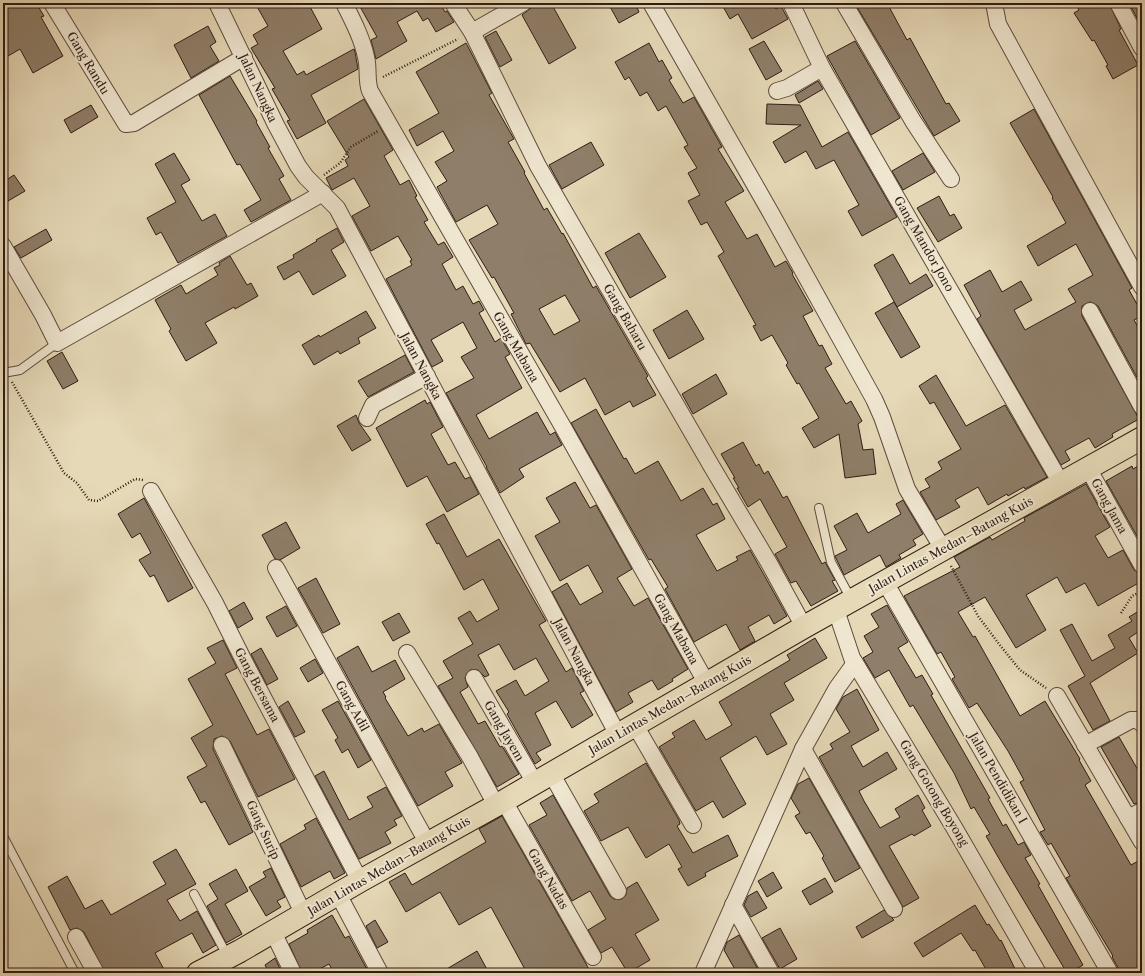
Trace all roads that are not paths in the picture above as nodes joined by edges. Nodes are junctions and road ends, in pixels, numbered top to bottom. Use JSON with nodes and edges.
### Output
{"nodes":[{"id":1,"x":52,"y":3,"type":"edge"},
{"id":2,"x":217,"y":3,"type":"edge"},
{"id":3,"x":344,"y":3,"type":"edge"},
{"id":4,"x":453,"y":3,"type":"edge"},
{"id":5,"x":523,"y":3,"type":"edge"},
{"id":6,"x":652,"y":3,"type":"edge"},
{"id":7,"x":792,"y":3,"type":"edge"},
{"id":8,"x":844,"y":3,"type":"edge"},
{"id":9,"x":994,"y":3,"type":"edge"},
{"id":10,"x":1118,"y":3,"type":"edge"},
{"id":11,"x":472,"y":32,"type":"junction"},
{"id":12,"x":1142,"y":48,"type":"edge"},
{"id":13,"x":244,"y":57,"type":"junction"},
{"id":14,"x":822,"y":68,"type":"junction"},
{"id":15,"x":777,"y":90,"type":"dead end"},
{"id":16,"x":950,"y":179,"type":"dead end"},
{"id":17,"x":323,"y":194,"type":"junction"},
{"id":18,"x":3,"y":246,"type":"edge"},
{"id":19,"x":1142,"y":287,"type":"edge"},
{"id":20,"x":1090,"y":311,"type":"dead end"},
{"id":21,"x":57,"y":343,"type":"junction"},
{"id":22,"x":3,"y":372,"type":"edge"},
{"id":23,"x":427,"y":376,"type":"junction"},
{"id":24,"x":1142,"y":408,"type":"edge"},
{"id":25,"x":367,"y":418,"type":"dead end"},
{"id":26,"x":1142,"y":438,"type":"edge"},
{"id":27,"x":1088,"y":468,"type":"junction"},
{"id":28,"x":1061,"y":483,"type":"junction"},
{"id":29,"x":150,"y":491,"type":"road end"},
{"id":30,"x":819,"y":508,"type":"dead end"},
{"id":31,"x":942,"y":549,"type":"junction"},
{"id":32,"x":1142,"y":565,"type":"edge"},
{"id":33,"x":276,"y":568,"type":"dead end"},
{"id":34,"x":860,"y":596,"type":"junction"},
{"id":35,"x":804,"y":627,"type":"junction"},
{"id":36,"x":407,"y":653,"type":"dead end"},
{"id":37,"x":854,"y":660,"type":"junction"},
{"id":38,"x":474,"y":678,"type":"dead end"},
{"id":39,"x":707,"y":684,"type":"junction"},
{"id":40,"x":1057,"y":696,"type":"road end"},
{"id":41,"x":1142,"y":724,"type":"edge"},
{"id":42,"x":627,"y":730,"type":"junction"},
{"id":43,"x":1085,"y":745,"type":"junction"},
{"id":44,"x":222,"y":746,"type":"dead end"},
{"id":45,"x":803,"y":748,"type":"junction"},
{"id":46,"x":543,"y":778,"type":"junction"},
{"id":47,"x":500,"y":803,"type":"junction"},
{"id":48,"x":1142,"y":810,"type":"edge"},
{"id":49,"x":1128,"y":818,"type":"junction"},
{"id":50,"x":693,"y":825,"type":"dead end"},
{"id":51,"x":3,"y":836,"type":"edge"},
{"id":52,"x":1142,"y":842,"type":"edge"},
{"id":53,"x":428,"y":844,"type":"junction"},
{"id":54,"x":360,"y":881,"type":"junction"},
{"id":55,"x":618,"y":891,"type":"dead end"},
{"id":56,"x":194,"y":894,"type":"dead end"},
{"id":57,"x":338,"y":894,"type":"junction"},
{"id":58,"x":733,"y":905,"type":"junction"},
{"id":59,"x":894,"y":909,"type":"dead end"},
{"id":60,"x":304,"y":915,"type":"junction"},
{"id":61,"x":273,"y":932,"type":"junction"},
{"id":62,"x":76,"y":936,"type":"dead end"},
{"id":63,"x":593,"y":957,"type":"dead end"},
{"id":64,"x":228,"y":958,"type":"junction"},
{"id":65,"x":75,"y":973,"type":"edge"},
{"id":66,"x":96,"y":973,"type":"edge"},
{"id":67,"x":198,"y":973,"type":"edge"},
{"id":68,"x":294,"y":973,"type":"edge"},
{"id":69,"x":380,"y":973,"type":"edge"},
{"id":70,"x":703,"y":973,"type":"edge"},
{"id":71,"x":771,"y":973,"type":"edge"},
{"id":72,"x":1038,"y":973,"type":"edge"},
{"id":73,"x":1110,"y":973,"type":"edge"}],
"edges":[{"from":1,"to":13,"type":"street","name":"Gang Randu"},
{"from":2,"to":13,"type":"street","name":"Jalan Nangka"},
{"from":3,"to":39,"type":"street","name":"Gang Mabana"},
{"from":4,"to":11,"type":"street","name":"Gang Baharu"},
{"from":5,"to":11,"type":"street"},
{"from":6,"to":31,"type":"street"},
{"from":7,"to":14,"type":"street","name":"Gang Mandor Jono"},
{"from":8,"to":16,"type":"street"},
{"from":9,"to":19,"type":"street"},
{"from":10,"to":12,"type":"street"},
{"from":11,"to":35,"type":"street","name":"Gang Baharu"},
{"from":13,"to":17,"type":"street","name":"Jalan Nangka"},
{"from":14,"to":15,"type":"street"},
{"from":14,"to":28,"type":"street","name":"Gang Mandor Jono"},
{"from":17,"to":21,"type":"street"},
{"from":17,"to":23,"type":"street","name":"Jalan Nangka"},
{"from":18,"to":21,"type":"street"},
{"from":20,"to":24,"type":"street"},
{"from":21,"to":22,"type":"lane"},
{"from":23,"to":25,"type":"street"},
{"from":23,"to":42,"type":"street","name":"Jalan Nangka"},
{"from":26,"to":27,"type":"highway","name":"Jalan Lintas Medan–Batang Kuis"},
{"from":27,"to":28,"type":"highway","name":"Jalan Lintas Medan–Batang Kuis"},
{"from":27,"to":32,"type":"street","name":"Gang Jama"},
{"from":28,"to":31,"type":"highway","name":"Jalan Lintas Medan–Batang Kuis"},
{"from":29,"to":54,"type":"street","name":"Gang Bersama"},
{"from":30,"to":34,"type":"lane"},
{"from":31,"to":34,"type":"highway","name":"Jalan Lintas Medan–Batang Kuis"},
{"from":33,"to":53,"type":"street","name":"Gang Adil"},
{"from":34,"to":35,"type":"highway","name":"Jalan Lintas Medan–Batang Kuis"},
{"from":34,"to":37,"type":"street","name":"Gang Gotong Boyong"},
{"from":34,"to":73,"type":"street","name":"Jalan Pendidikan I"},
{"from":35,"to":39,"type":"highway","name":"Jalan Lintas Medan–Batang Kuis"},
{"from":36,"to":47,"type":"street","name":"Gang Nadas"},
{"from":37,"to":45,"type":"street"},
{"from":37,"to":72,"type":"street","name":"Gang Gotong Boyong"},
{"from":38,"to":46,"type":"street","name":"Gang Jayem"},
{"from":39,"to":42,"type":"highway","name":"Jalan Lintas Medan–Batang Kuis"},
{"from":40,"to":43,"type":"street"},
{"from":41,"to":43,"type":"street"},
{"from":42,"to":46,"type":"highway","name":"Jalan Lintas Medan–Batang Kuis"},
{"from":42,"to":50,"type":"street","name":"Jalan Nangka"},
{"from":43,"to":49,"type":"street"},
{"from":44,"to":60,"type":"street","name":"Gang Surip"},
{"from":45,"to":58,"type":"street"},
{"from":45,"to":59,"type":"street"},
{"from":46,"to":47,"type":"highway","name":"Jalan Lintas Medan–Batang Kuis"},
{"from":46,"to":55,"type":"street","name":"Gang Jayem"},
{"from":47,"to":53,"type":"highway","name":"Jalan Lintas Medan–Batang Kuis"},
{"from":47,"to":63,"type":"street","name":"Gang Nadas"},
{"from":48,"to":49,"type":"street"},
{"from":49,"to":52,"type":"street"},
{"from":51,"to":65,"type":"lane"},
{"from":53,"to":54,"type":"highway","name":"Jalan Lintas Medan–Batang Kuis"},
{"from":54,"to":57,"type":"highway","name":"Jalan Lintas Medan–Batang Kuis"},
{"from":56,"to":64,"type":"lane"},
{"from":57,"to":60,"type":"highway","name":"Jalan Lintas Medan–Batang Kuis"},
{"from":57,"to":69,"type":"street"},
{"from":58,"to":70,"type":"street"},
{"from":58,"to":71,"type":"street"},
{"from":60,"to":61,"type":"highway","name":"Jalan Lintas Medan–Batang Kuis"},
{"from":61,"to":64,"type":"highway","name":"Jalan Lintas Medan–Batang Kuis"},
{"from":61,"to":68,"type":"street"},
{"from":62,"to":66,"type":"street"},
{"from":64,"to":67,"type":"highway","name":"Jalan Lintas Medan–Batang Kuis"}]}
